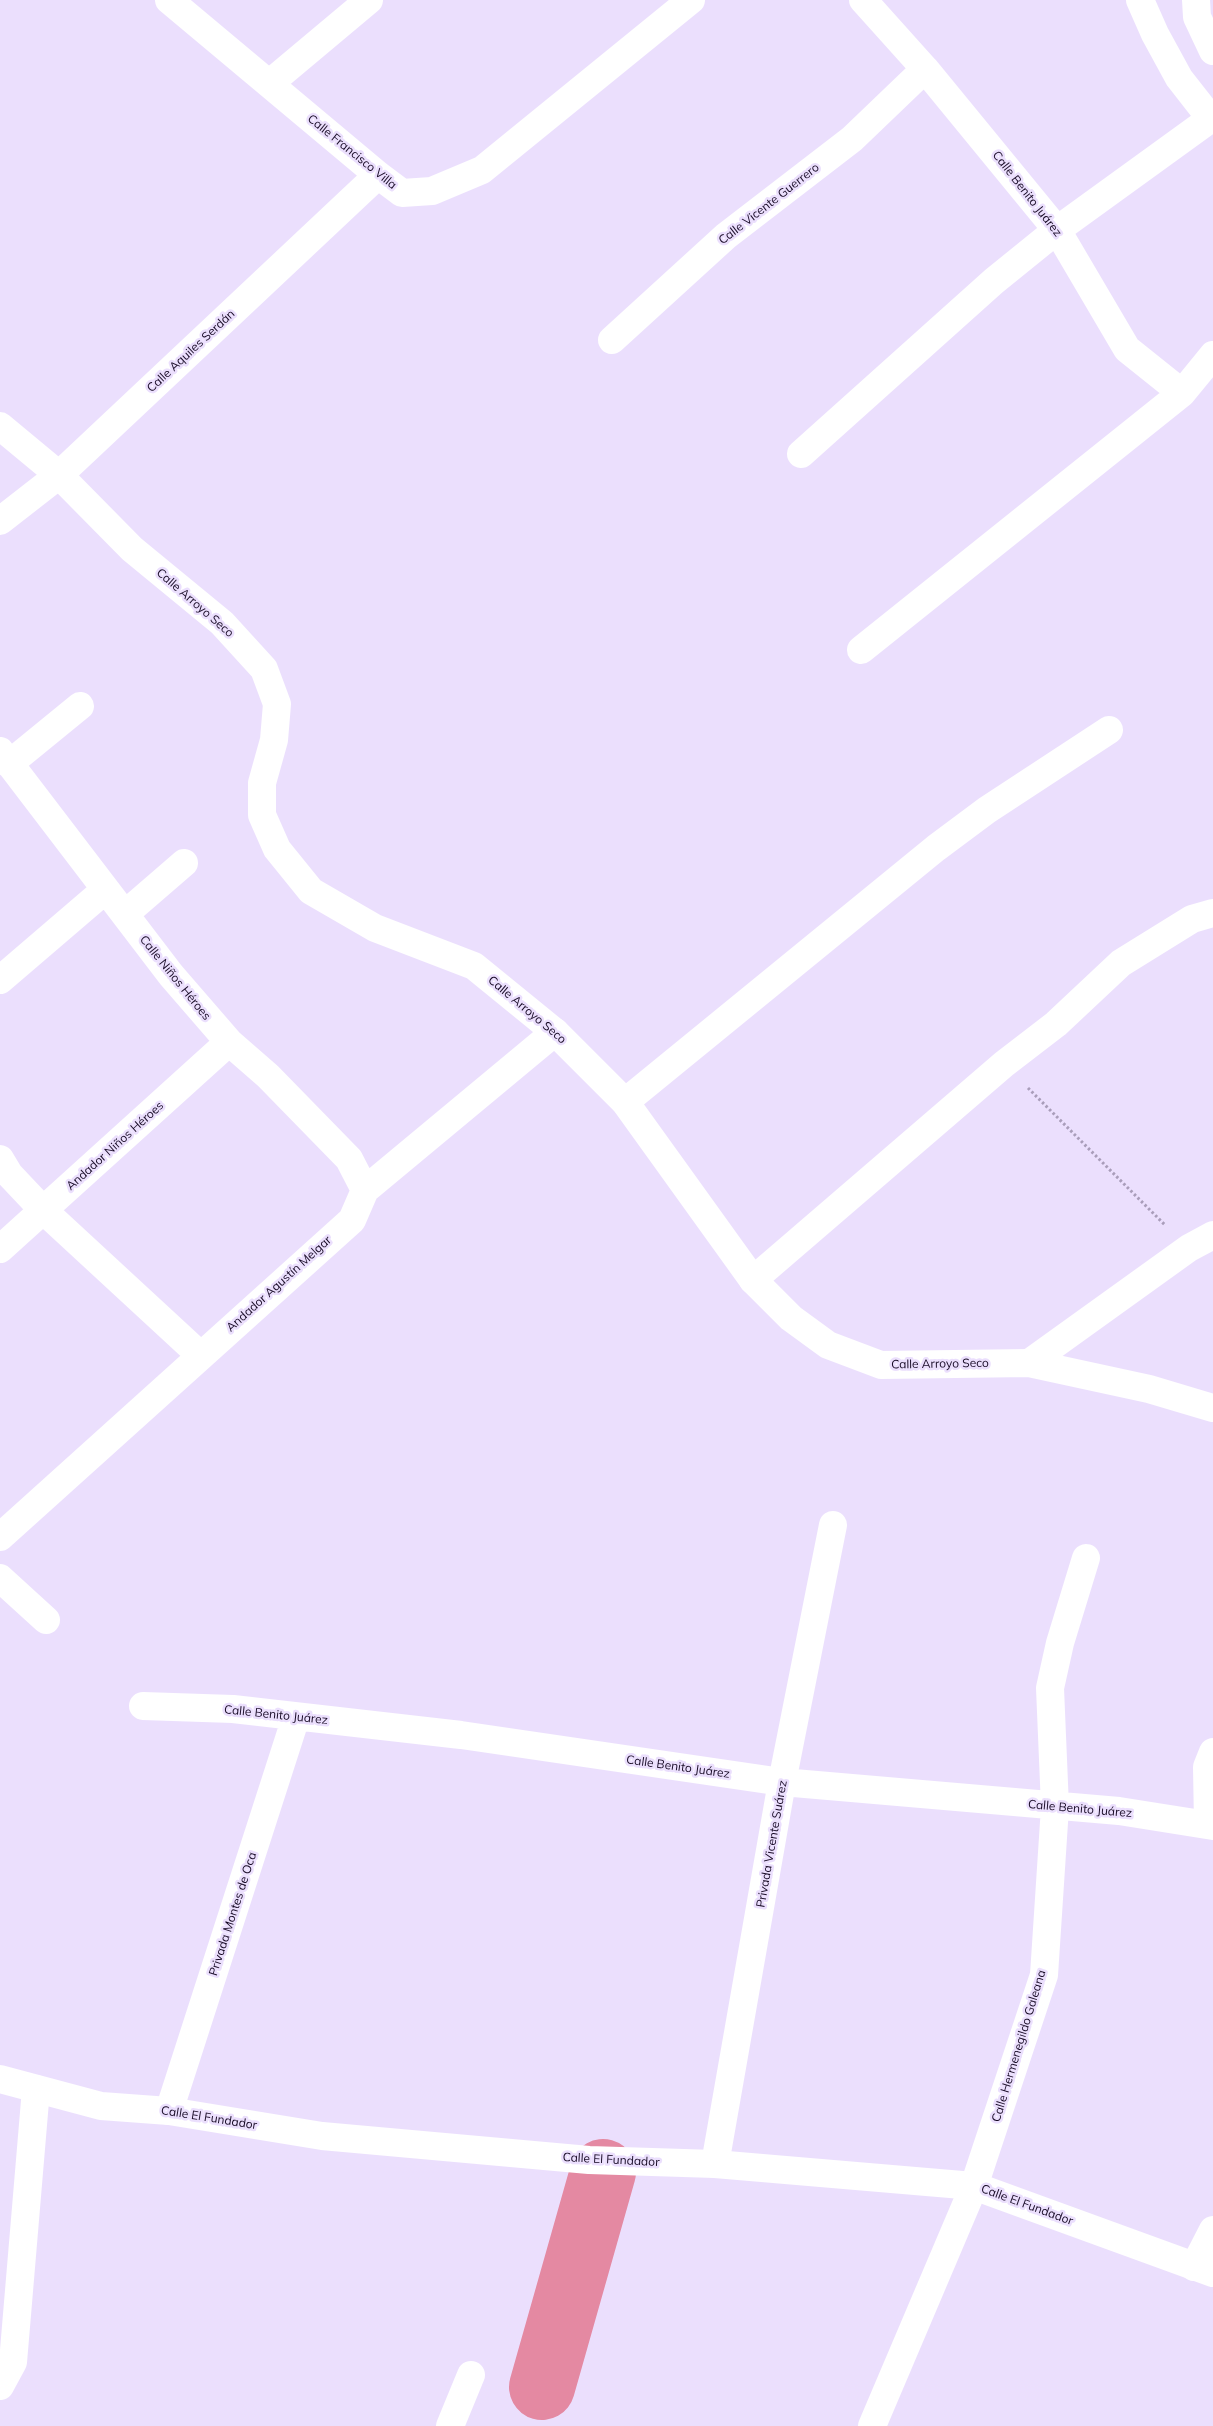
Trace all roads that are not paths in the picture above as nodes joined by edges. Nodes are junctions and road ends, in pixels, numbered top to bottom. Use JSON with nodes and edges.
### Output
{"nodes":[{"id":1,"x":168,"y":0,"type":"edge"},
{"id":2,"x":369,"y":0,"type":"edge"},
{"id":3,"x":691,"y":0,"type":"edge"},
{"id":4,"x":863,"y":0,"type":"edge"},
{"id":5,"x":1140,"y":0,"type":"edge"},
{"id":6,"x":1196,"y":0,"type":"edge"},
{"id":7,"x":1213,"y":51,"type":"edge"},
{"id":8,"x":925,"y":69,"type":"junction"},
{"id":9,"x":270,"y":83,"type":"junction"},
{"id":10,"x":1212,"y":118,"type":"edge"},
{"id":11,"x":378,"y":175,"type":"junction"},
{"id":12,"x":1057,"y":230,"type":"junction"},
{"id":13,"x":612,"y":340,"type":"dead end"},
{"id":14,"x":1213,"y":356,"type":"edge"},
{"id":15,"x":1182,"y":393,"type":"junction"},
{"id":16,"x":0,"y":426,"type":"edge"},
{"id":17,"x":801,"y":454,"type":"dead end"},
{"id":18,"x":59,"y":476,"type":"junction"},
{"id":19,"x":0,"y":521,"type":"edge"},
{"id":20,"x":861,"y":650,"type":"dead end"},
{"id":21,"x":80,"y":706,"type":"dead end"},
{"id":22,"x":1109,"y":730,"type":"dead end"},
{"id":23,"x":5,"y":758,"type":"edge"},
{"id":24,"x":184,"y":863,"type":"dead end"},
{"id":25,"x":105,"y":890,"type":"junction"},
{"id":26,"x":1213,"y":913,"type":"edge"},
{"id":27,"x":124,"y":914,"type":"junction"},
{"id":28,"x":0,"y":980,"type":"edge"},
{"id":29,"x":555,"y":1032,"type":"junction"},
{"id":30,"x":229,"y":1042,"type":"junction"},
{"id":31,"x":625,"y":1102,"type":"junction"},
{"id":32,"x":0,"y":1158,"type":"edge"},
{"id":33,"x":364,"y":1190,"type":"junction"},
{"id":34,"x":43,"y":1210,"type":"junction"},
{"id":35,"x":1213,"y":1235,"type":"edge"},
{"id":36,"x":0,"y":1249,"type":"edge"},
{"id":37,"x":753,"y":1280,"type":"junction"},
{"id":38,"x":200,"y":1355,"type":"junction"},
{"id":39,"x":1029,"y":1363,"type":"junction"},
{"id":40,"x":1213,"y":1408,"type":"edge"},
{"id":41,"x":833,"y":1525,"type":"dead end"},
{"id":42,"x":0,"y":1537,"type":"edge"},
{"id":43,"x":1086,"y":1558,"type":"dead end"},
{"id":44,"x":0,"y":1578,"type":"edge"},
{"id":45,"x":46,"y":1620,"type":"dead end"},
{"id":46,"x":143,"y":1706,"type":"dead end"},
{"id":47,"x":296,"y":1717,"type":"junction"},
{"id":48,"x":1213,"y":1752,"type":"edge"},
{"id":49,"x":782,"y":1782,"type":"junction"},
{"id":50,"x":1055,"y":1807,"type":"junction"},
{"id":51,"x":1210,"y":1825,"type":"edge"},
{"id":52,"x":0,"y":2079,"type":"edge"},
{"id":53,"x":36,"y":2089,"type":"junction"},
{"id":54,"x":169,"y":2110,"type":"junction"},
{"id":55,"x":715,"y":2164,"type":"junction"},
{"id":56,"x":974,"y":2186,"type":"junction"},
{"id":57,"x":1213,"y":2230,"type":"edge"},
{"id":58,"x":1204,"y":2270,"type":"edge"},
{"id":59,"x":471,"y":2375,"type":"dead end"},
{"id":60,"x":0,"y":2386,"type":"edge"},
{"id":61,"x":450,"y":2426,"type":"edge"},
{"id":62,"x":872,"y":2426,"type":"edge"}],
"edges":[{"from":1,"to":9,"type":"street","name":"Calle Francisco Villa"},
{"from":2,"to":9,"type":"street"},
{"from":3,"to":11,"type":"street","name":"Calle Francisco Villa"},
{"from":4,"to":8,"type":"street","name":"Calle Benito Juárez"},
{"from":5,"to":10,"type":"street"},
{"from":6,"to":7,"type":"street"},
{"from":8,"to":12,"type":"street","name":"Calle Benito Juárez"},
{"from":8,"to":13,"type":"street","name":"Calle Vicente Guerrero"},
{"from":9,"to":11,"type":"street","name":"Calle Francisco Villa"},
{"from":10,"to":12,"type":"street"},
{"from":11,"to":18,"type":"street","name":"Calle Aquiles Serdán"},
{"from":12,"to":15,"type":"street","name":"Calle Benito Juárez"},
{"from":12,"to":17,"type":"street"},
{"from":14,"to":15,"type":"street"},
{"from":15,"to":20,"type":"street"},
{"from":16,"to":18,"type":"street","name":"Calle Arroyo Seco"},
{"from":18,"to":19,"type":"street","name":"Calle Aquiles Serdán"},
{"from":18,"to":29,"type":"street","name":"Calle Arroyo Seco"},
{"from":21,"to":23,"type":"street"},
{"from":22,"to":31,"type":"street"},
{"from":23,"to":25,"type":"street","name":"Calle Niños Héroes"},
{"from":24,"to":27,"type":"street"},
{"from":25,"to":27,"type":"street","name":"Calle Niños Héroes"},
{"from":25,"to":28,"type":"street"},
{"from":26,"to":37,"type":"street"},
{"from":27,"to":30,"type":"street","name":"Calle Niños Héroes"},
{"from":29,"to":31,"type":"street","name":"Calle Arroyo Seco"},
{"from":29,"to":33,"type":"street","name":"Andador Agustín Melgar"},
{"from":30,"to":33,"type":"street","name":"Calle Niños Héroes"},
{"from":30,"to":34,"type":"street","name":"Andador Niños Héroes"},
{"from":31,"to":37,"type":"street","name":"Calle Arroyo Seco"},
{"from":32,"to":34,"type":"street"},
{"from":33,"to":38,"type":"street","name":"Andador Agustín Melgar"},
{"from":34,"to":36,"type":"street","name":"Andador Niños Héroes"},
{"from":34,"to":38,"type":"street"},
{"from":35,"to":39,"type":"street"},
{"from":37,"to":39,"type":"street","name":"Calle Arroyo Seco"},
{"from":38,"to":42,"type":"street","name":"Andador Agustín Melgar"},
{"from":39,"to":40,"type":"street","name":"Calle Arroyo Seco"},
{"from":41,"to":49,"type":"street","name":"Privada Vicente Suárez"},
{"from":43,"to":50,"type":"street","name":"Calle Hermenegildo Galeana"},
{"from":44,"to":45,"type":"street"},
{"from":46,"to":47,"type":"street","name":"Calle Benito Juárez"},
{"from":47,"to":49,"type":"street","name":"Calle Benito Juárez"},
{"from":47,"to":54,"type":"street","name":"Privada Montes de Oca"},
{"from":48,"to":51,"type":"street"},
{"from":49,"to":50,"type":"street","name":"Calle Benito Juárez"},
{"from":49,"to":55,"type":"street","name":"Privada Vicente Suárez"},
{"from":50,"to":51,"type":"street","name":"Calle Benito Juárez"},
{"from":50,"to":56,"type":"street","name":"Calle Hermenegildo Galeana"},
{"from":52,"to":53,"type":"street","name":"Calle El Fundador"},
{"from":53,"to":54,"type":"street","name":"Calle El Fundador"},
{"from":53,"to":60,"type":"street"},
{"from":54,"to":55,"type":"street","name":"Calle El Fundador"},
{"from":55,"to":56,"type":"street","name":"Calle El Fundador"},
{"from":56,"to":58,"type":"street","name":"Calle El Fundador"},
{"from":56,"to":62,"type":"street","name":"Calle Hermenegildo Galeana"},
{"from":57,"to":58,"type":"street"},
{"from":59,"to":61,"type":"street"}]}
